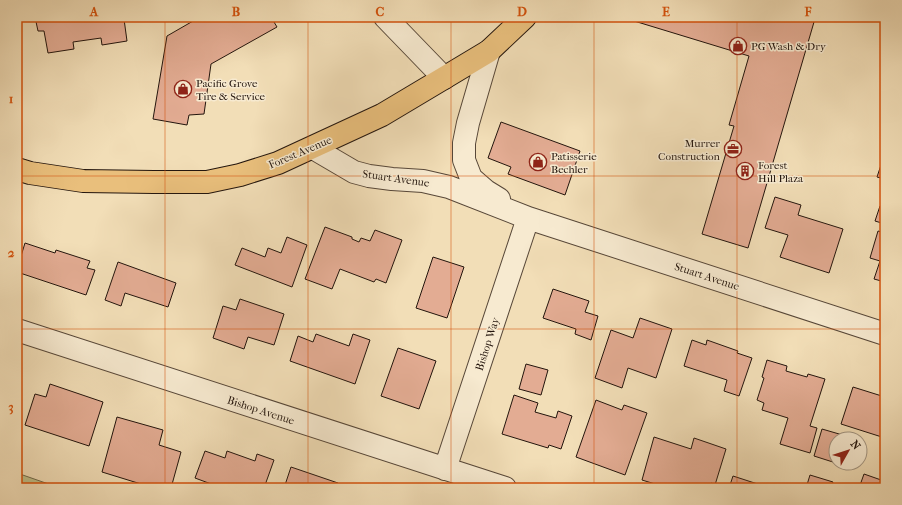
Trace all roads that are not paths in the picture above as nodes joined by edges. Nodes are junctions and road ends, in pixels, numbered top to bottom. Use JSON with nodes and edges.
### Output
{"nodes":[{"id":1,"x":385,"y":17,"type":"edge"},
{"id":2,"x":525,"y":17,"type":"edge"},
{"id":3,"x":488,"y":52,"type":"junction"},
{"id":4,"x":444,"y":78,"type":"junction"},
{"id":5,"x":313,"y":148,"type":"junction"},
{"id":6,"x":17,"y":169,"type":"edge"},
{"id":7,"x":528,"y":218,"type":"junction"},
{"id":8,"x":17,"y":330,"type":"edge"},
{"id":9,"x":885,"y":334,"type":"edge"},
{"id":10,"x":445,"y":469,"type":"junction"},
{"id":11,"x":505,"y":488,"type":"edge"}],
"edges":[{"from":1,"to":4,"type":"street"},
{"from":2,"to":3,"type":"main road","name":"Forest Avenue"},
{"from":3,"to":4,"type":"main road","name":"Forest Avenue"},
{"from":3,"to":7,"type":"street","name":"Stuart Avenue"},
{"from":4,"to":5,"type":"main road","name":"Forest Avenue"},
{"from":5,"to":6,"type":"main road","name":"Forest Avenue"},
{"from":5,"to":7,"type":"street","name":"Stuart Avenue"},
{"from":7,"to":9,"type":"street","name":"Stuart Avenue"},
{"from":7,"to":10,"type":"street","name":"Bishop Way"},
{"from":8,"to":10,"type":"street","name":"Bishop Avenue"},
{"from":10,"to":11,"type":"street","name":"Bishop Avenue"}]}
